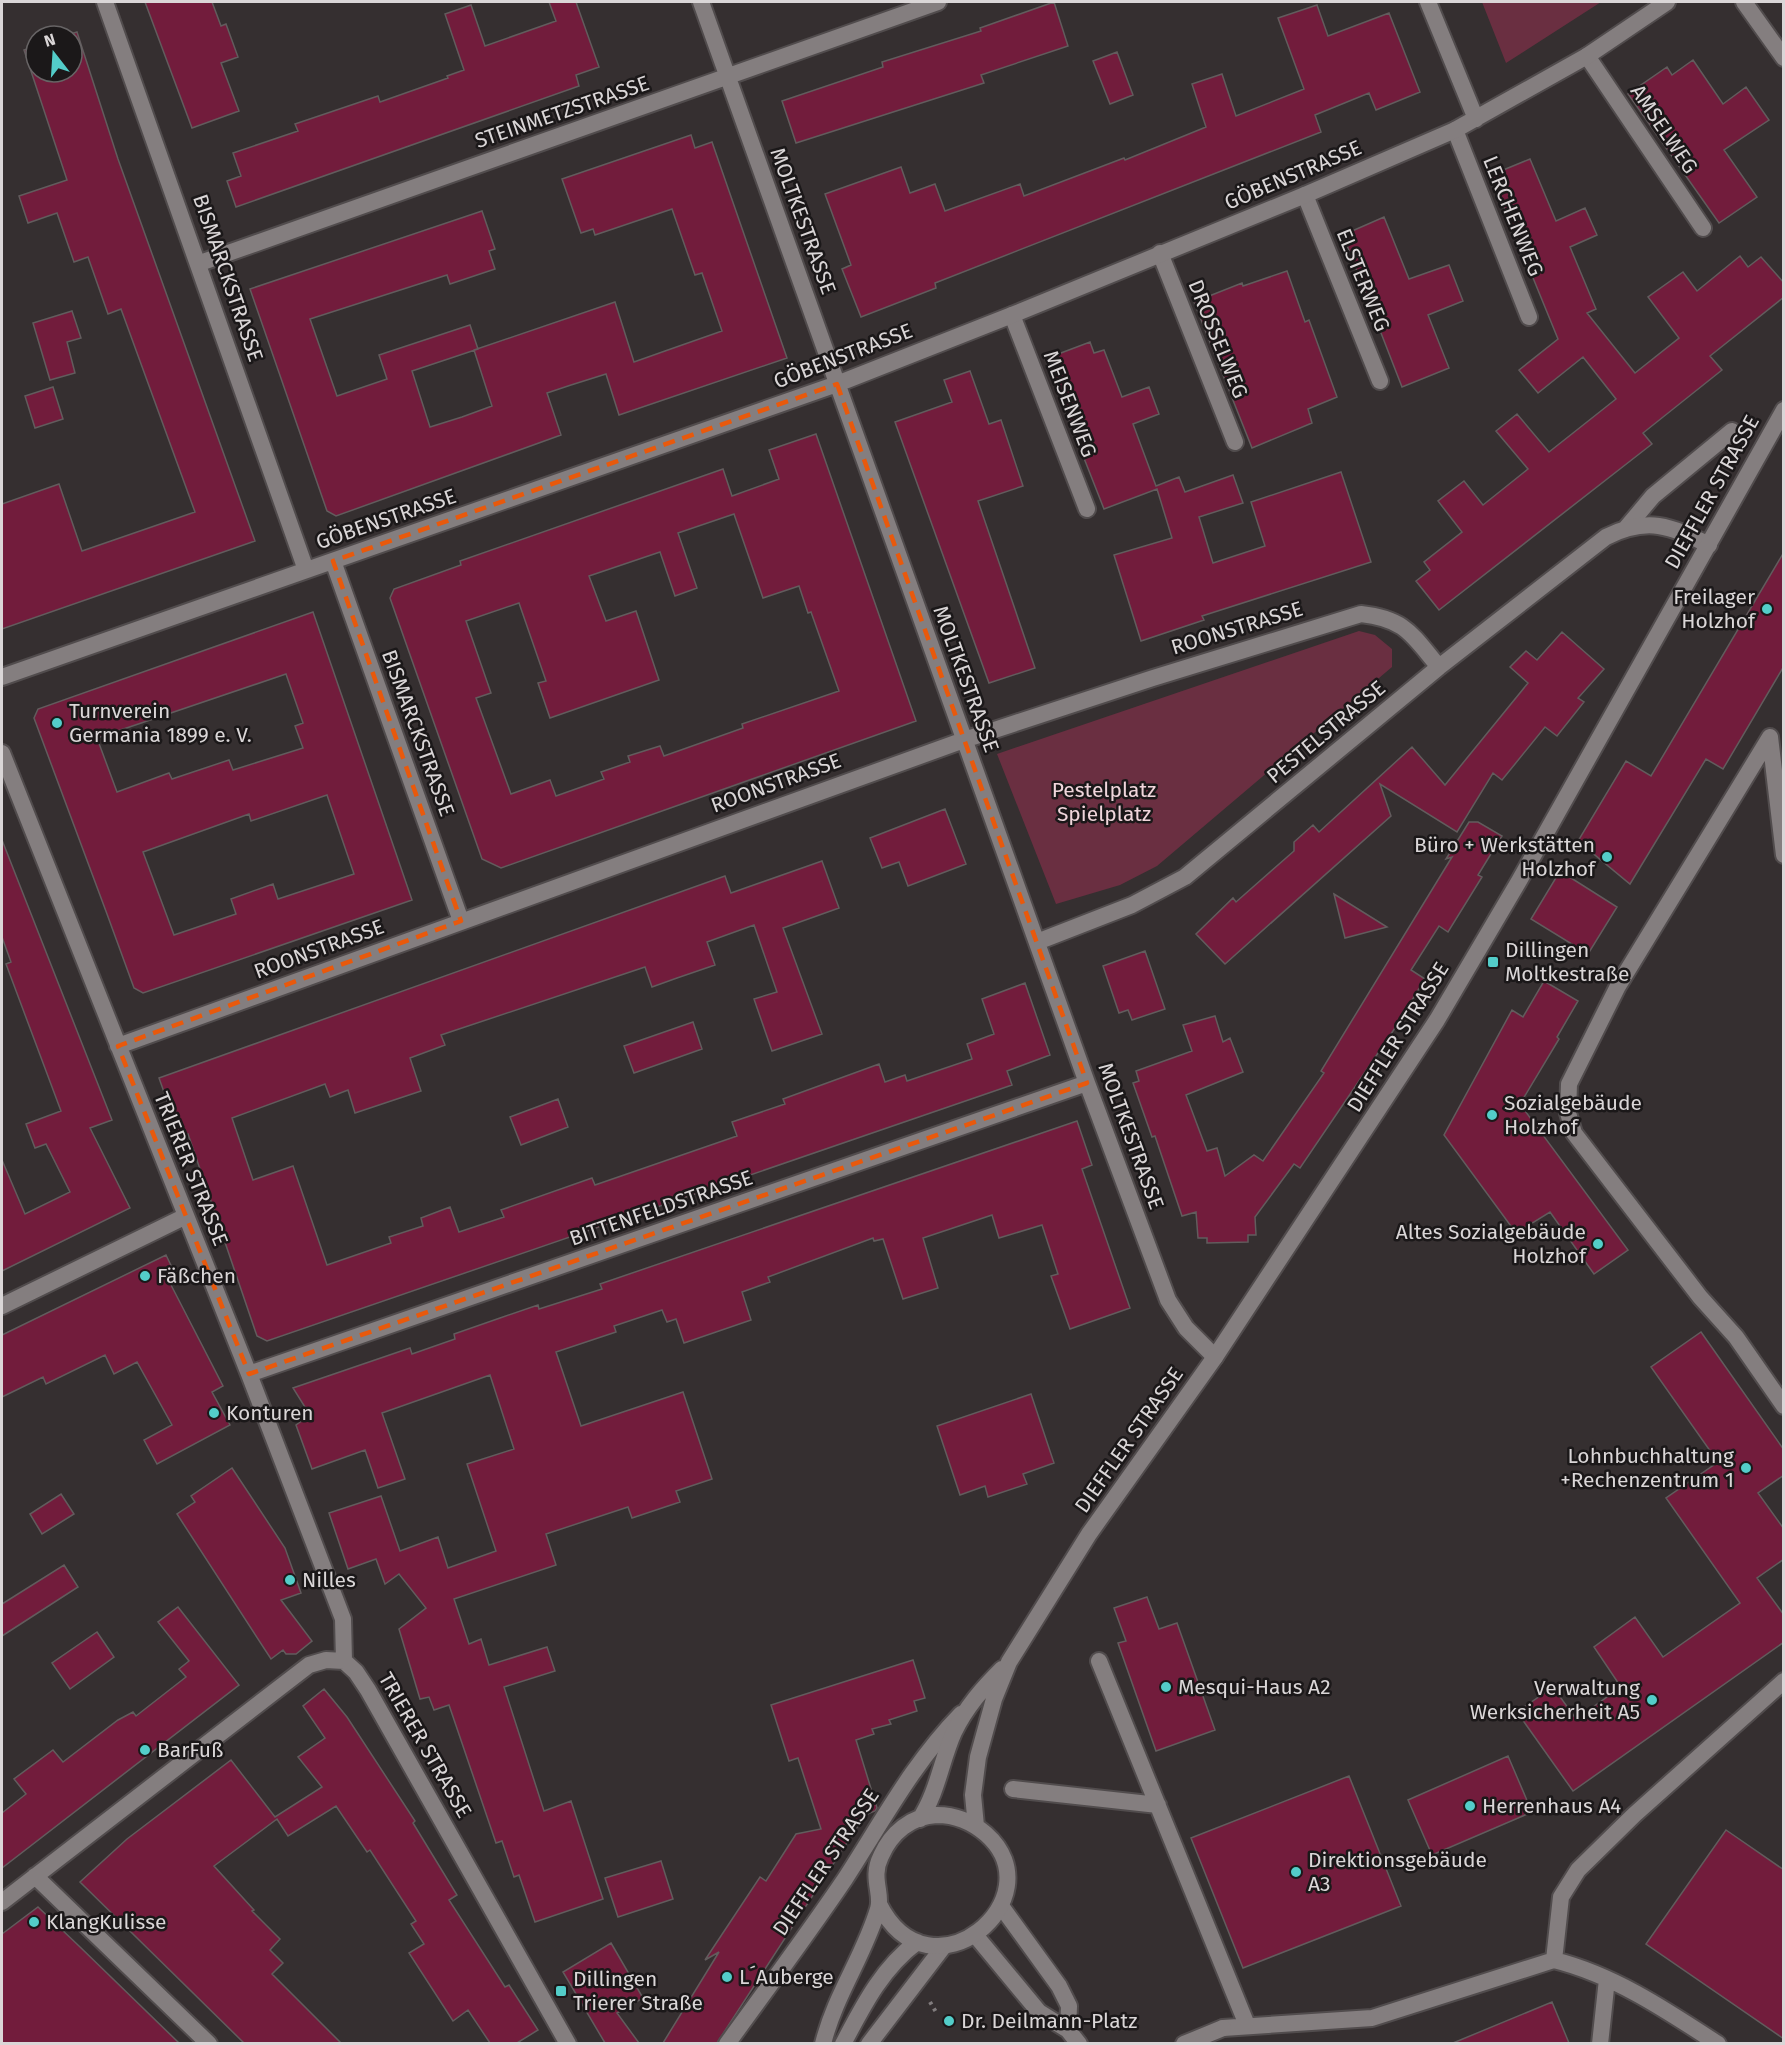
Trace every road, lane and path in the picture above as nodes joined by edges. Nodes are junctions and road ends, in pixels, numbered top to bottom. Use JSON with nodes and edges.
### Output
{"nodes":[{"id":1,"x":105,"y":2,"type":"edge"},
{"id":2,"x":701,"y":2,"type":"edge"},
{"id":3,"x":938,"y":2,"type":"edge"},
{"id":4,"x":1428,"y":2,"type":"edge"},
{"id":5,"x":1667,"y":2,"type":"edge"},
{"id":6,"x":1744,"y":2,"type":"edge"},
{"id":7,"x":1587,"y":56,"type":"junction"},
{"id":8,"x":1784,"y":58,"type":"edge"},
{"id":9,"x":728,"y":77,"type":"junction"},
{"id":10,"x":1476,"y":119,"type":"junction"},
{"id":11,"x":1455,"y":130,"type":"junction"},
{"id":12,"x":1305,"y":195,"type":"junction"},
{"id":13,"x":1703,"y":228,"type":"dead end"},
{"id":14,"x":1160,"y":253,"type":"junction"},
{"id":15,"x":200,"y":263,"type":"junction"},
{"id":16,"x":1012,"y":315,"type":"junction"},
{"id":17,"x":1529,"y":317,"type":"dead end"},
{"id":18,"x":1380,"y":381,"type":"dead end"},
{"id":19,"x":837,"y":384,"type":"junction"},
{"id":20,"x":1784,"y":410,"type":"edge"},
{"id":21,"x":1732,"y":431,"type":"dead end"},
{"id":22,"x":1234,"y":442,"type":"dead end"},
{"id":23,"x":1087,"y":509,"type":"dead end"},
{"id":24,"x":1627,"y":527,"type":"junction"},
{"id":25,"x":1709,"y":545,"type":"junction"},
{"id":26,"x":333,"y":561,"type":"junction"},
{"id":27,"x":306,"y":570,"type":"junction"},
{"id":28,"x":1439,"y":668,"type":"junction"},
{"id":29,"x":2,"y":677,"type":"edge"},
{"id":30,"x":964,"y":740,"type":"junction"},
{"id":31,"x":2,"y":753,"type":"edge"},
{"id":32,"x":1784,"y":855,"type":"edge"},
{"id":33,"x":461,"y":921,"type":"junction"},
{"id":34,"x":1037,"y":942,"type":"junction"},
{"id":35,"x":118,"y":1046,"type":"junction"},
{"id":36,"x":1087,"y":1083,"type":"junction"},
{"id":37,"x":184,"y":1217,"type":"junction"},
{"id":38,"x":2,"y":1306,"type":"edge"},
{"id":39,"x":1215,"y":1357,"type":"junction"},
{"id":40,"x":249,"y":1374,"type":"junction"},
{"id":41,"x":1784,"y":1407,"type":"edge"},
{"id":42,"x":344,"y":1661,"type":"junction"},
{"id":43,"x":1099,"y":1661,"type":"dead end"},
{"id":44,"x":1010,"y":1662,"type":"junction"},
{"id":45,"x":1784,"y":1682,"type":"edge"},
{"id":46,"x":966,"y":1710,"type":"junction"},
{"id":47,"x":1013,"y":1790,"type":"dead end"},
{"id":48,"x":1158,"y":1805,"type":"junction"},
{"id":49,"x":920,"y":1818,"type":"junction"},
{"id":50,"x":976,"y":1826,"type":"junction"},
{"id":51,"x":35,"y":1876,"type":"junction"},
{"id":52,"x":2,"y":1902,"type":"edge"},
{"id":53,"x":879,"y":1904,"type":"junction"},
{"id":54,"x":1001,"y":1906,"type":"junction"},
{"id":55,"x":976,"y":1936,"type":"junction"},
{"id":56,"x":917,"y":1942,"type":"junction"},
{"id":57,"x":944,"y":1946,"type":"junction"},
{"id":58,"x":1554,"y":1960,"type":"junction"},
{"id":59,"x":1607,"y":1979,"type":"junction"},
{"id":60,"x":1247,"y":2025,"type":"junction"},
{"id":61,"x":1068,"y":2030,"type":"junction"},
{"id":62,"x":209,"y":2043,"type":"edge"},
{"id":63,"x":568,"y":2043,"type":"edge"},
{"id":64,"x":727,"y":2043,"type":"edge"},
{"id":65,"x":823,"y":2043,"type":"edge"},
{"id":66,"x":843,"y":2043,"type":"edge"},
{"id":67,"x":869,"y":2043,"type":"edge"},
{"id":68,"x":1079,"y":2043,"type":"edge"},
{"id":69,"x":1184,"y":2043,"type":"edge"},
{"id":70,"x":1600,"y":2043,"type":"edge"},
{"id":71,"x":1718,"y":2043,"type":"edge"}],
"edges":[{"from":1,"to":15,"type":"street","name":"BISMARCKSTRASSE"},
{"from":2,"to":9,"type":"street","name":"MOLTKESTRASSE"},
{"from":3,"to":9,"type":"street","name":"STEINMETZSTRASSE"},
{"from":4,"to":10,"type":"street"},
{"from":5,"to":7,"type":"street","name":"GÖBENSTRASSE"},
{"from":6,"to":8,"type":"street"},
{"from":7,"to":10,"type":"street","name":"GÖBENSTRASSE"},
{"from":7,"to":13,"type":"street","name":"AMSELWEG"},
{"from":9,"to":15,"type":"street","name":"STEINMETZSTRASSE"},
{"from":9,"to":19,"type":"street","name":"MOLTKESTRASSE"},
{"from":10,"to":11,"type":"street","name":"GÖBENSTRASSE"},
{"from":11,"to":12,"type":"street","name":"GÖBENSTRASSE"},
{"from":11,"to":17,"type":"street","name":"LERCHENWEG"},
{"from":12,"to":14,"type":"street","name":"GÖBENSTRASSE"},
{"from":12,"to":18,"type":"street","name":"ELSTERWEG"},
{"from":14,"to":16,"type":"street","name":"GÖBENSTRASSE"},
{"from":14,"to":22,"type":"street","name":"DROSSELWEG"},
{"from":15,"to":27,"type":"street","name":"BISMARCKSTRASSE"},
{"from":16,"to":19,"type":"street","name":"GÖBENSTRASSE"},
{"from":16,"to":23,"type":"street","name":"MEISENWEG"},
{"from":19,"to":26,"type":"street","name":"GÖBENSTRASSE"},
{"from":19,"to":30,"type":"street","name":"MOLTKESTRASSE"},
{"from":20,"to":25,"type":"street","name":"DIEFFLER STRASSE"},
{"from":21,"to":24,"type":"street","name":"PESTELSTRASSE"},
{"from":24,"to":25,"type":"street","name":"PESTELSTRASSE"},
{"from":24,"to":28,"type":"street","name":"PESTELSTRASSE"},
{"from":25,"to":39,"type":"street","name":"DIEFFLER STRASSE"},
{"from":26,"to":27,"type":"street","name":"GÖBENSTRASSE"},
{"from":26,"to":33,"type":"street","name":"BISMARCKSTRASSE"},
{"from":27,"to":29,"type":"street","name":"GÖBENSTRASSE"},
{"from":28,"to":30,"type":"street","name":"ROONSTRASSE"},
{"from":28,"to":34,"type":"street","name":"PESTELSTRASSE"},
{"from":30,"to":33,"type":"street","name":"ROONSTRASSE"},
{"from":30,"to":34,"type":"street","name":"MOLTKESTRASSE"},
{"from":31,"to":35,"type":"street","name":"TRIERER STRASSE"},
{"from":32,"to":41,"type":"street"},
{"from":33,"to":35,"type":"street","name":"ROONSTRASSE"},
{"from":34,"to":36,"type":"street","name":"MOLTKESTRASSE"},
{"from":35,"to":37,"type":"street","name":"TRIERER STRASSE"},
{"from":36,"to":39,"type":"street","name":"MOLTKESTRASSE"},
{"from":36,"to":40,"type":"street","name":"BITTENFELDSTRASSE"},
{"from":37,"to":38,"type":"street"},
{"from":37,"to":40,"type":"street","name":"TRIERER STRASSE"},
{"from":39,"to":44,"type":"street","name":"DIEFFLER STRASSE"},
{"from":40,"to":42,"type":"street","name":"TRIERER STRASSE"},
{"from":42,"to":51,"type":"street"},
{"from":42,"to":63,"type":"street","name":"TRIERER STRASSE"},
{"from":43,"to":48,"type":"street"},
{"from":44,"to":46,"type":"street","name":"DIEFFLER STRASSE"},
{"from":44,"to":50,"type":"street","name":"DIEFFLER STRASSE"},
{"from":45,"to":58,"type":"street"},
{"from":46,"to":49,"type":"street","name":"DIEFFLER STRASSE"},
{"from":46,"to":64,"type":"street","name":"DIEFFLER STRASSE"},
{"from":47,"to":48,"type":"street"},
{"from":48,"to":60,"type":"street"},
{"from":49,"to":50,"type":"street"},
{"from":49,"to":53,"type":"street"},
{"from":50,"to":54,"type":"street"},
{"from":51,"to":52,"type":"street"},
{"from":51,"to":62,"type":"street"},
{"from":53,"to":56,"type":"street"},
{"from":53,"to":65,"type":"street"},
{"from":54,"to":55,"type":"street"},
{"from":54,"to":61,"type":"street"},
{"from":55,"to":57,"type":"street"},
{"from":55,"to":61,"type":"street"},
{"from":56,"to":57,"type":"street"},
{"from":56,"to":66,"type":"street"},
{"from":57,"to":67,"type":"street"},
{"from":58,"to":59,"type":"street"},
{"from":58,"to":60,"type":"street"},
{"from":59,"to":70,"type":"street"},
{"from":59,"to":71,"type":"street"},
{"from":60,"to":69,"type":"street"},
{"from":61,"to":68,"type":"street"}]}
